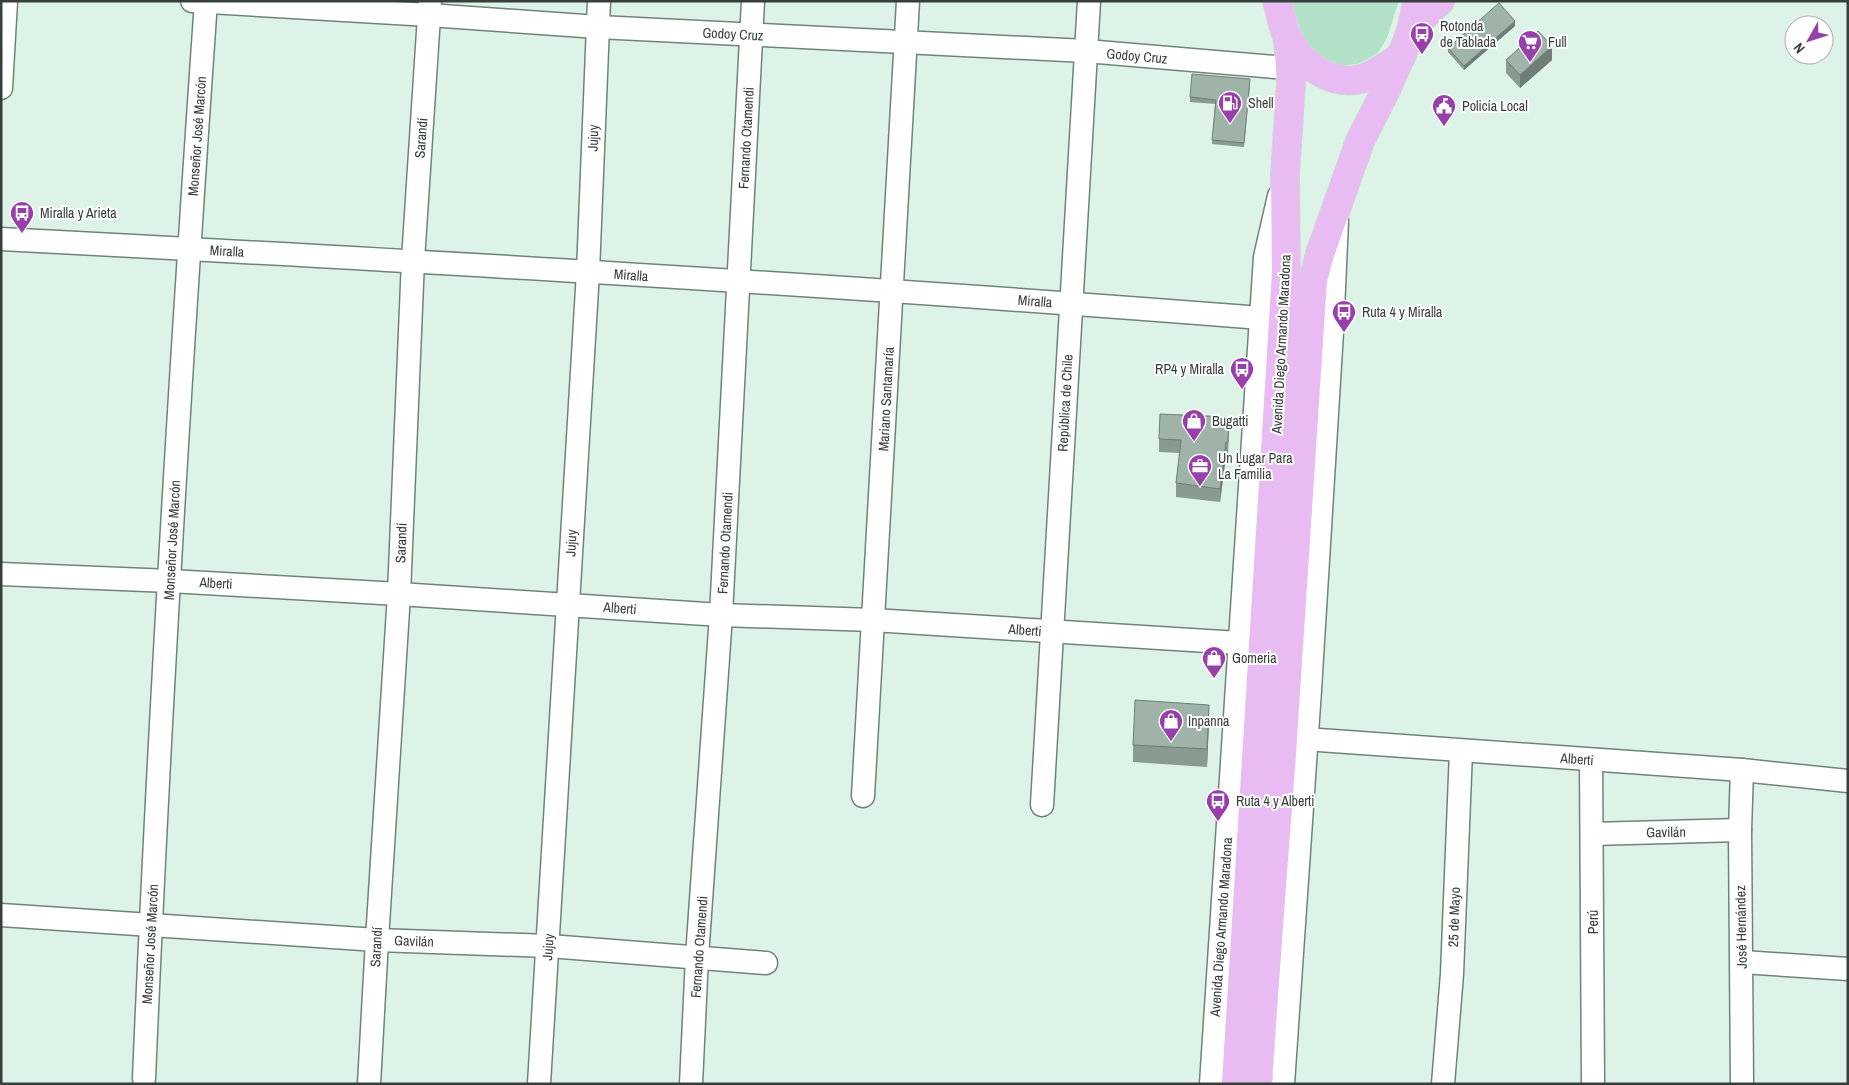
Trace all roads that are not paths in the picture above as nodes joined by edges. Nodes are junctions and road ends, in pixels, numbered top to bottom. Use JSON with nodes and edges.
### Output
{"nodes":[{"id":1,"x":6,"y":1,"type":"edge"},
{"id":2,"x":600,"y":1,"type":"edge"},
{"id":3,"x":753,"y":1,"type":"edge"},
{"id":4,"x":908,"y":1,"type":"edge"},
{"id":5,"x":1089,"y":1,"type":"edge"},
{"id":6,"x":1257,"y":1,"type":"edge"},
{"id":7,"x":1277,"y":1,"type":"edge"},
{"id":8,"x":1440,"y":1,"type":"edge"},
{"id":9,"x":201,"y":2,"type":"edge"},
{"id":10,"x":430,"y":8,"type":"edge"},
{"id":11,"x":1415,"y":14,"type":"edge"},
{"id":12,"x":598,"y":27,"type":"junction"},
{"id":13,"x":751,"y":35,"type":"junction"},
{"id":14,"x":1288,"y":39,"type":"junction"},
{"id":15,"x":905,"y":43,"type":"junction"},
{"id":16,"x":1086,"y":52,"type":"junction"},
{"id":17,"x":1401,"y":57,"type":"junction"},
{"id":18,"x":1274,"y":67,"type":"junction"},
{"id":19,"x":1,"y":88,"type":"edge"},
{"id":20,"x":1286,"y":166,"type":"junction"},
{"id":21,"x":1338,"y":202,"type":"junction"},
{"id":22,"x":1,"y":239,"type":"edge"},
{"id":23,"x":188,"y":249,"type":"junction"},
{"id":24,"x":414,"y":260,"type":"junction"},
{"id":25,"x":588,"y":272,"type":"junction"},
{"id":26,"x":739,"y":282,"type":"junction"},
{"id":27,"x":892,"y":291,"type":"junction"},
{"id":28,"x":1070,"y":303,"type":"junction"},
{"id":29,"x":1261,"y":318,"type":"junction"},
{"id":30,"x":1,"y":574,"type":"edge"},
{"id":31,"x":170,"y":581,"type":"junction"},
{"id":32,"x":399,"y":594,"type":"junction"},
{"id":33,"x":568,"y":604,"type":"junction"},
{"id":34,"x":722,"y":615,"type":"junction"},
{"id":35,"x":873,"y":620,"type":"junction"},
{"id":36,"x":1052,"y":632,"type":"junction"},
{"id":37,"x":1239,"y":643,"type":"junction"},
{"id":38,"x":1306,"y":739,"type":"junction"},
{"id":39,"x":1461,"y":751,"type":"junction"},
{"id":40,"x":1591,"y":760,"type":"junction"},
{"id":41,"x":1742,"y":770,"type":"junction"},
{"id":42,"x":1848,"y":781,"type":"edge"},
{"id":43,"x":863,"y":796,"type":"dead end"},
{"id":44,"x":1042,"y":805,"type":"dead end"},
{"id":45,"x":1740,"y":830,"type":"junction"},
{"id":46,"x":1592,"y":834,"type":"junction"},
{"id":47,"x":1,"y":915,"type":"edge"},
{"id":48,"x":150,"y":926,"type":"junction"},
{"id":49,"x":377,"y":940,"type":"junction"},
{"id":50,"x":549,"y":946,"type":"junction"},
{"id":51,"x":698,"y":957,"type":"junction"},
{"id":52,"x":766,"y":962,"type":"dead end"},
{"id":53,"x":1742,"y":962,"type":"junction"},
{"id":54,"x":1848,"y":969,"type":"edge"},
{"id":55,"x":144,"y":1079,"type":"dead end"},
{"id":56,"x":369,"y":1084,"type":"edge"},
{"id":57,"x":539,"y":1084,"type":"edge"},
{"id":58,"x":691,"y":1084,"type":"edge"},
{"id":59,"x":1211,"y":1084,"type":"edge"},
{"id":60,"x":1236,"y":1084,"type":"edge"},
{"id":61,"x":1257,"y":1084,"type":"edge"},
{"id":62,"x":1283,"y":1084,"type":"edge"},
{"id":63,"x":1443,"y":1084,"type":"edge"},
{"id":64,"x":1593,"y":1084,"type":"edge"},
{"id":65,"x":1742,"y":1084,"type":"edge"}],
"edges":[{"from":1,"to":19,"type":"street"},
{"from":2,"to":12,"type":"street","name":"Jujuy"},
{"from":3,"to":13,"type":"street","name":"Fernando Otamendi"},
{"from":4,"to":15,"type":"street","name":"Mariano Santamaría"},
{"from":5,"to":16,"type":"street","name":"República de Chile"},
{"from":6,"to":18,"type":"main road"},
{"from":7,"to":14,"type":"main road"},
{"from":8,"to":11,"type":"main road"},
{"from":9,"to":10,"type":"street","name":"Godoy Cruz"},
{"from":9,"to":23,"type":"street","name":"Monseñor José Marcón"},
{"from":10,"to":12,"type":"street","name":"Godoy Cruz"},
{"from":10,"to":24,"type":"street","name":"Sarandí"},
{"from":11,"to":17,"type":"main road"},
{"from":12,"to":13,"type":"street","name":"Godoy Cruz"},
{"from":12,"to":25,"type":"street","name":"Jujuy"},
{"from":13,"to":15,"type":"street","name":"Godoy Cruz"},
{"from":13,"to":26,"type":"street","name":"Fernando Otamendi"},
{"from":14,"to":17,"type":"main road"},
{"from":14,"to":20,"type":"main road","name":"Avenida Diego Armando Maradona"},
{"from":15,"to":16,"type":"street","name":"Godoy Cruz"},
{"from":15,"to":27,"type":"street","name":"Mariano Santamaría"},
{"from":16,"to":18,"type":"street","name":"Godoy Cruz"},
{"from":16,"to":28,"type":"street","name":"República de Chile"},
{"from":17,"to":21,"type":"main road","name":"Avenida Diego Armando Maradona"},
{"from":18,"to":20,"type":"main road"},
{"from":20,"to":29,"type":"street","name":"Avenida Diego Armando Maradona"},
{"from":20,"to":60,"type":"main road","name":"Avenida Diego Armando Maradona"},
{"from":21,"to":38,"type":"street","name":"Avenida Diego Armando Maradona"},
{"from":21,"to":61,"type":"main road","name":"Avenida Diego Armando Maradona"},
{"from":22,"to":23,"type":"street","name":"Miralla"},
{"from":23,"to":24,"type":"street","name":"Miralla"},
{"from":23,"to":31,"type":"street","name":"Monseñor José Marcón"},
{"from":24,"to":25,"type":"street","name":"Miralla"},
{"from":24,"to":32,"type":"street","name":"Sarandí"},
{"from":25,"to":26,"type":"street","name":"Miralla"},
{"from":25,"to":33,"type":"street","name":"Jujuy"},
{"from":26,"to":27,"type":"street","name":"Miralla"},
{"from":26,"to":34,"type":"street","name":"Fernando Otamendi"},
{"from":27,"to":28,"type":"street","name":"Miralla"},
{"from":27,"to":35,"type":"street","name":"Mariano Santamaría"},
{"from":28,"to":29,"type":"street","name":"Miralla"},
{"from":28,"to":36,"type":"street","name":"República de Chile"},
{"from":29,"to":37,"type":"street","name":"Avenida Diego Armando Maradona"},
{"from":30,"to":31,"type":"street","name":"Alberti"},
{"from":31,"to":32,"type":"street","name":"Alberti"},
{"from":31,"to":48,"type":"street","name":"Monseñor José Marcón"},
{"from":32,"to":33,"type":"street","name":"Alberti"},
{"from":32,"to":49,"type":"street","name":"Sarandí"},
{"from":33,"to":34,"type":"street","name":"Alberti"},
{"from":33,"to":50,"type":"street","name":"Jujuy"},
{"from":34,"to":35,"type":"street","name":"Alberti"},
{"from":34,"to":51,"type":"street","name":"Fernando Otamendi"},
{"from":35,"to":36,"type":"street","name":"Alberti"},
{"from":35,"to":43,"type":"street","name":"Mariano Santamaría"},
{"from":36,"to":37,"type":"street","name":"Alberti"},
{"from":36,"to":44,"type":"street","name":"República de Chile"},
{"from":37,"to":59,"type":"street","name":"Avenida Diego Armando Maradona"},
{"from":38,"to":39,"type":"street","name":"Alberti"},
{"from":38,"to":62,"type":"street","name":"Avenida Diego Armando Maradona"},
{"from":39,"to":40,"type":"street","name":"Alberti"},
{"from":39,"to":63,"type":"street","name":"25 de Mayo"},
{"from":40,"to":41,"type":"street","name":"Alberti"},
{"from":40,"to":46,"type":"street","name":"Perú"},
{"from":41,"to":42,"type":"street","name":"Alberti"},
{"from":41,"to":45,"type":"street","name":"José Hernández"},
{"from":45,"to":46,"type":"street","name":"Gavilán"},
{"from":45,"to":53,"type":"street","name":"José Hernández"},
{"from":46,"to":64,"type":"street","name":"Perú"},
{"from":47,"to":48,"type":"street","name":"Gavilán"},
{"from":48,"to":49,"type":"street","name":"Gavilán"},
{"from":48,"to":55,"type":"street","name":"Monseñor José Marcón"},
{"from":49,"to":50,"type":"street","name":"Gavilán"},
{"from":49,"to":56,"type":"street","name":"Sarandí"},
{"from":50,"to":51,"type":"street","name":"Gavilán"},
{"from":50,"to":57,"type":"street","name":"Jujuy"},
{"from":51,"to":52,"type":"street","name":"Gavilán"},
{"from":51,"to":58,"type":"street","name":"Fernando Otamendi"},
{"from":53,"to":54,"type":"street"},
{"from":53,"to":65,"type":"street","name":"José Hernández"}]}
